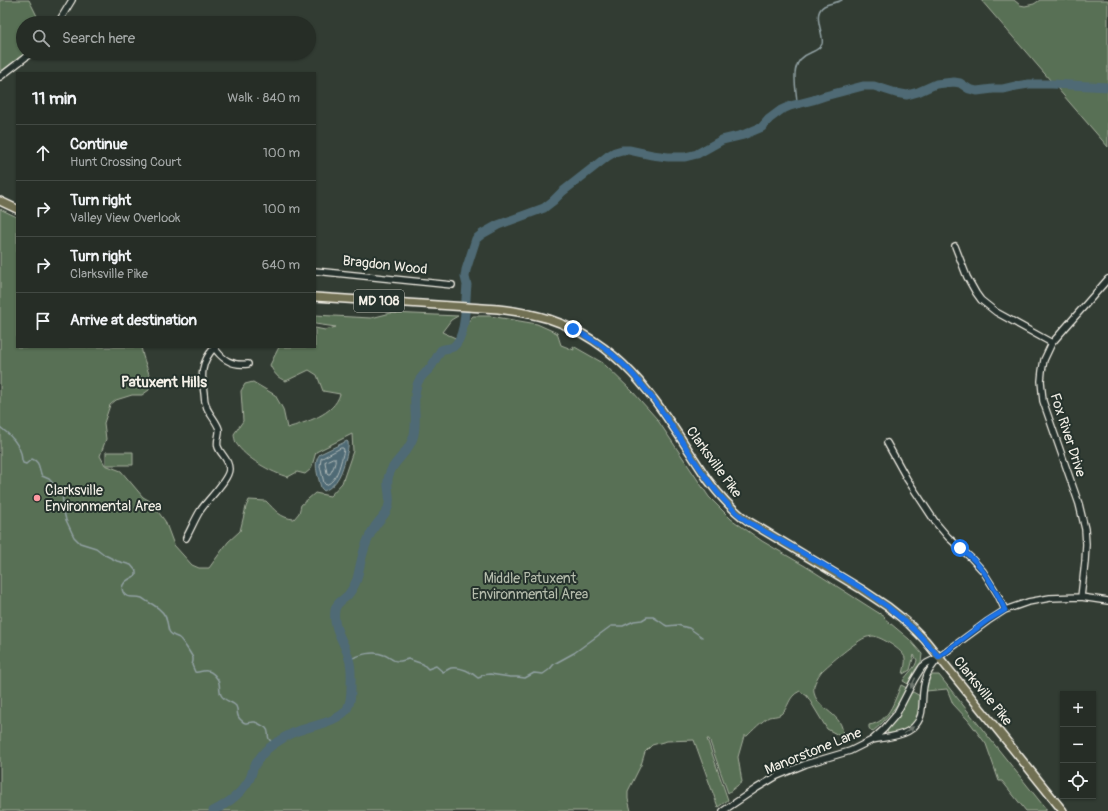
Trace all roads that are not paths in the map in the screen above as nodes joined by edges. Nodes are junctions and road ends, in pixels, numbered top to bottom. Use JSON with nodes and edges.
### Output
{"nodes":[{"id":1,"x":72,"y":0,"type":"edge"},
{"id":2,"x":62,"y":16,"type":"edge"},
{"id":3,"x":22,"y":60,"type":"edge"},
{"id":4,"x":0,"y":77,"type":"edge"},
{"id":5,"x":0,"y":201,"type":"edge"},
{"id":6,"x":16,"y":209,"type":"edge"},
{"id":7,"x":955,"y":246,"type":"dead end"},
{"id":8,"x":316,"y":271,"type":"edge"},
{"id":9,"x":1108,"y":279,"type":"edge"},
{"id":10,"x":452,"y":285,"type":"dead end"},
{"id":11,"x":316,"y":297,"type":"edge"},
{"id":12,"x":1052,"y":343,"type":"junction"},
{"id":13,"x":214,"y":348,"type":"edge"},
{"id":14,"x":248,"y":364,"type":"dead end"},
{"id":15,"x":887,"y":443,"type":"dead end"},
{"id":16,"x":186,"y":538,"type":"dead end"},
{"id":17,"x":1081,"y":597,"type":"junction"},
{"id":18,"x":1108,"y":601,"type":"edge"},
{"id":19,"x":1005,"y":610,"type":"junction"},
{"id":20,"x":939,"y":657,"type":"junction"},
{"id":21,"x":872,"y":740,"type":"junction"},
{"id":22,"x":723,"y":811,"type":"edge"},
{"id":23,"x":1063,"y":811,"type":"edge"}],
"edges":[{"from":1,"to":2,"type":"street"},
{"from":3,"to":4,"type":"street"},
{"from":5,"to":6,"type":"main road"},
{"from":7,"to":12,"type":"street"},
{"from":8,"to":10,"type":"street","name":"Bragdon Wood"},
{"from":9,"to":12,"type":"street","name":"Fox River Drive"},
{"from":11,"to":20,"type":"main road","name":"Clarksville Pike","number":"MD 108"},
{"from":12,"to":17,"type":"street","name":"Fox River Drive"},
{"from":13,"to":14,"type":"street"},
{"from":13,"to":16,"type":"street"},
{"from":15,"to":19,"type":"street"},
{"from":17,"to":18,"type":"street"},
{"from":17,"to":19,"type":"street"},
{"from":19,"to":20,"type":"street"},
{"from":20,"to":21,"type":"street","name":"Manorstone Lane","one_way":true},
{"from":21,"to":20,"type":"street","name":"Manorstone Lane","one_way":true},
{"from":20,"to":23,"type":"main road","name":"Clarksville Pike","number":"MD 108"},
{"from":21,"to":22,"type":"street","name":"Manorstone Lane"}]}
